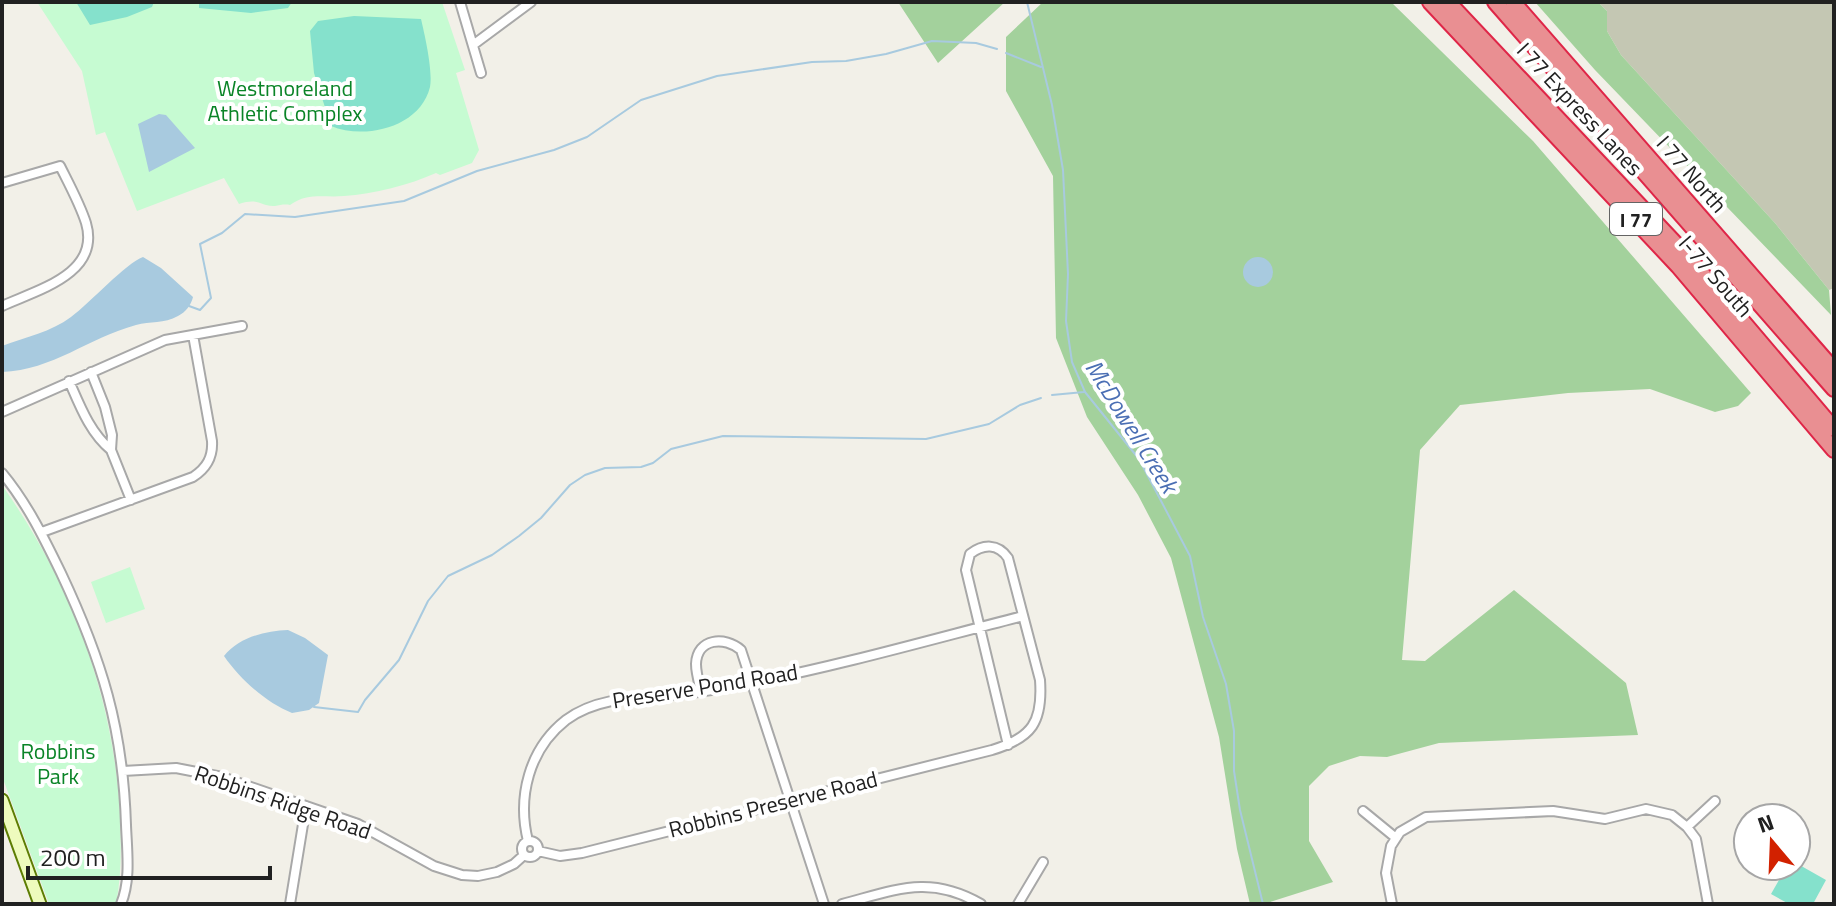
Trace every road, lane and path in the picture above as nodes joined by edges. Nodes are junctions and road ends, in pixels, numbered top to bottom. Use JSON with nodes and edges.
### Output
{"nodes":[{"id":1,"x":460,"y":2,"type":"edge"},
{"id":2,"x":531,"y":2,"type":"edge"},
{"id":3,"x":1430,"y":2,"type":"edge"},
{"id":4,"x":1448,"y":2,"type":"edge"},
{"id":5,"x":1495,"y":2,"type":"edge"},
{"id":6,"x":1513,"y":3,"type":"edge"},
{"id":7,"x":473,"y":45,"type":"junction"},
{"id":8,"x":481,"y":73,"type":"dead end"},
{"id":9,"x":2,"y":183,"type":"edge"},
{"id":10,"x":2,"y":306,"type":"edge"},
{"id":11,"x":242,"y":326,"type":"dead end"},
{"id":12,"x":193,"y":335,"type":"junction"},
{"id":13,"x":1766,"y":346,"type":"junction"},
{"id":14,"x":1834,"y":370,"type":"edge"},
{"id":15,"x":91,"y":372,"type":"junction"},
{"id":16,"x":69,"y":381,"type":"junction"},
{"id":17,"x":1834,"y":389,"type":"edge"},
{"id":18,"x":2,"y":412,"type":"edge"},
{"id":19,"x":1834,"y":429,"type":"edge"},
{"id":20,"x":1832,"y":448,"type":"edge"},
{"id":21,"x":111,"y":450,"type":"junction"},
{"id":22,"x":2,"y":473,"type":"edge"},
{"id":23,"x":131,"y":500,"type":"junction"},
{"id":24,"x":42,"y":532,"type":"junction"},
{"id":25,"x":1023,"y":616,"type":"junction"},
{"id":26,"x":980,"y":627,"type":"junction"},
{"id":27,"x":750,"y":684,"type":"junction"},
{"id":28,"x":701,"y":691,"type":"junction"},
{"id":29,"x":1008,"y":745,"type":"junction"},
{"id":30,"x":123,"y":771,"type":"junction"},
{"id":31,"x":2,"y":800,"type":"edge"},
{"id":32,"x":788,"y":800,"type":"junction"},
{"id":33,"x":1715,"y":801,"type":"dead end"},
{"id":34,"x":306,"y":806,"type":"junction"},
{"id":35,"x":1363,"y":811,"type":"dead end"},
{"id":36,"x":1687,"y":827,"type":"junction"},
{"id":37,"x":1396,"y":838,"type":"junction"},
{"id":38,"x":528,"y":841,"type":"junction"},
{"id":39,"x":538,"y":851,"type":"junction"},
{"id":40,"x":524,"y":855,"type":"junction"},
{"id":41,"x":1043,"y":862,"type":"dead end"},
{"id":42,"x":40,"y":904,"type":"edge"},
{"id":43,"x":121,"y":904,"type":"edge"},
{"id":44,"x":290,"y":904,"type":"edge"},
{"id":45,"x":824,"y":904,"type":"edge"},
{"id":46,"x":842,"y":904,"type":"edge"},
{"id":47,"x":981,"y":904,"type":"edge"},
{"id":48,"x":1018,"y":904,"type":"edge"},
{"id":49,"x":1392,"y":904,"type":"edge"},
{"id":50,"x":1708,"y":904,"type":"edge"}],
"edges":[{"from":1,"to":7,"type":"street"},
{"from":2,"to":7,"type":"street"},
{"from":3,"to":20,"type":"highway","name":"I-77 South","number":"I 77"},
{"from":4,"to":13,"type":"highway","name":"I 77 Express Lanes","number":"I 77"},
{"from":5,"to":17,"type":"highway","name":"I 77 Express Lanes","number":"I 77"},
{"from":6,"to":14,"type":"highway","name":"I 77 North","number":"I 77"},
{"from":7,"to":8,"type":"street"},
{"from":9,"to":10,"type":"street"},
{"from":11,"to":12,"type":"street"},
{"from":12,"to":15,"type":"street"},
{"from":12,"to":23,"type":"street"},
{"from":13,"to":19,"type":"highway","name":"I 77 Express Lanes","number":"I 77"},
{"from":13,"to":20,"type":"highway"},
{"from":15,"to":16,"type":"street"},
{"from":15,"to":21,"type":"street"},
{"from":16,"to":18,"type":"street"},
{"from":16,"to":21,"type":"street"},
{"from":21,"to":23,"type":"street"},
{"from":22,"to":24,"type":"street"},
{"from":23,"to":24,"type":"street"},
{"from":24,"to":30,"type":"street"},
{"from":25,"to":26,"type":"street","name":"Preserve Pond Road"},
{"from":25,"to":26,"type":"street"},
{"from":25,"to":29,"type":"street"},
{"from":26,"to":27,"type":"street","name":"Preserve Pond Road"},
{"from":26,"to":29,"type":"street"},
{"from":27,"to":28,"type":"street","name":"Preserve Pond Road"},
{"from":27,"to":28,"type":"street"},
{"from":27,"to":32,"type":"street"},
{"from":28,"to":38,"type":"street","name":"Preserve Pond Road"},
{"from":29,"to":32,"type":"street","name":"Robbins Preserve Road"},
{"from":30,"to":34,"type":"street","name":"Robbins Ridge Road"},
{"from":30,"to":43,"type":"street"},
{"from":31,"to":42,"type":"main road"},
{"from":32,"to":39,"type":"street","name":"Robbins Preserve Road"},
{"from":32,"to":45,"type":"street"},
{"from":33,"to":36,"type":"street"},
{"from":34,"to":40,"type":"street","name":"Robbins Ridge Road"},
{"from":34,"to":44,"type":"street"},
{"from":35,"to":37,"type":"street"},
{"from":36,"to":37,"type":"street"},
{"from":36,"to":50,"type":"street"},
{"from":37,"to":49,"type":"street"},
{"from":38,"to":39,"type":"street"},
{"from":38,"to":40,"type":"street"},
{"from":39,"to":40,"type":"street"},
{"from":41,"to":48,"type":"street"},
{"from":46,"to":47,"type":"street"}]}
